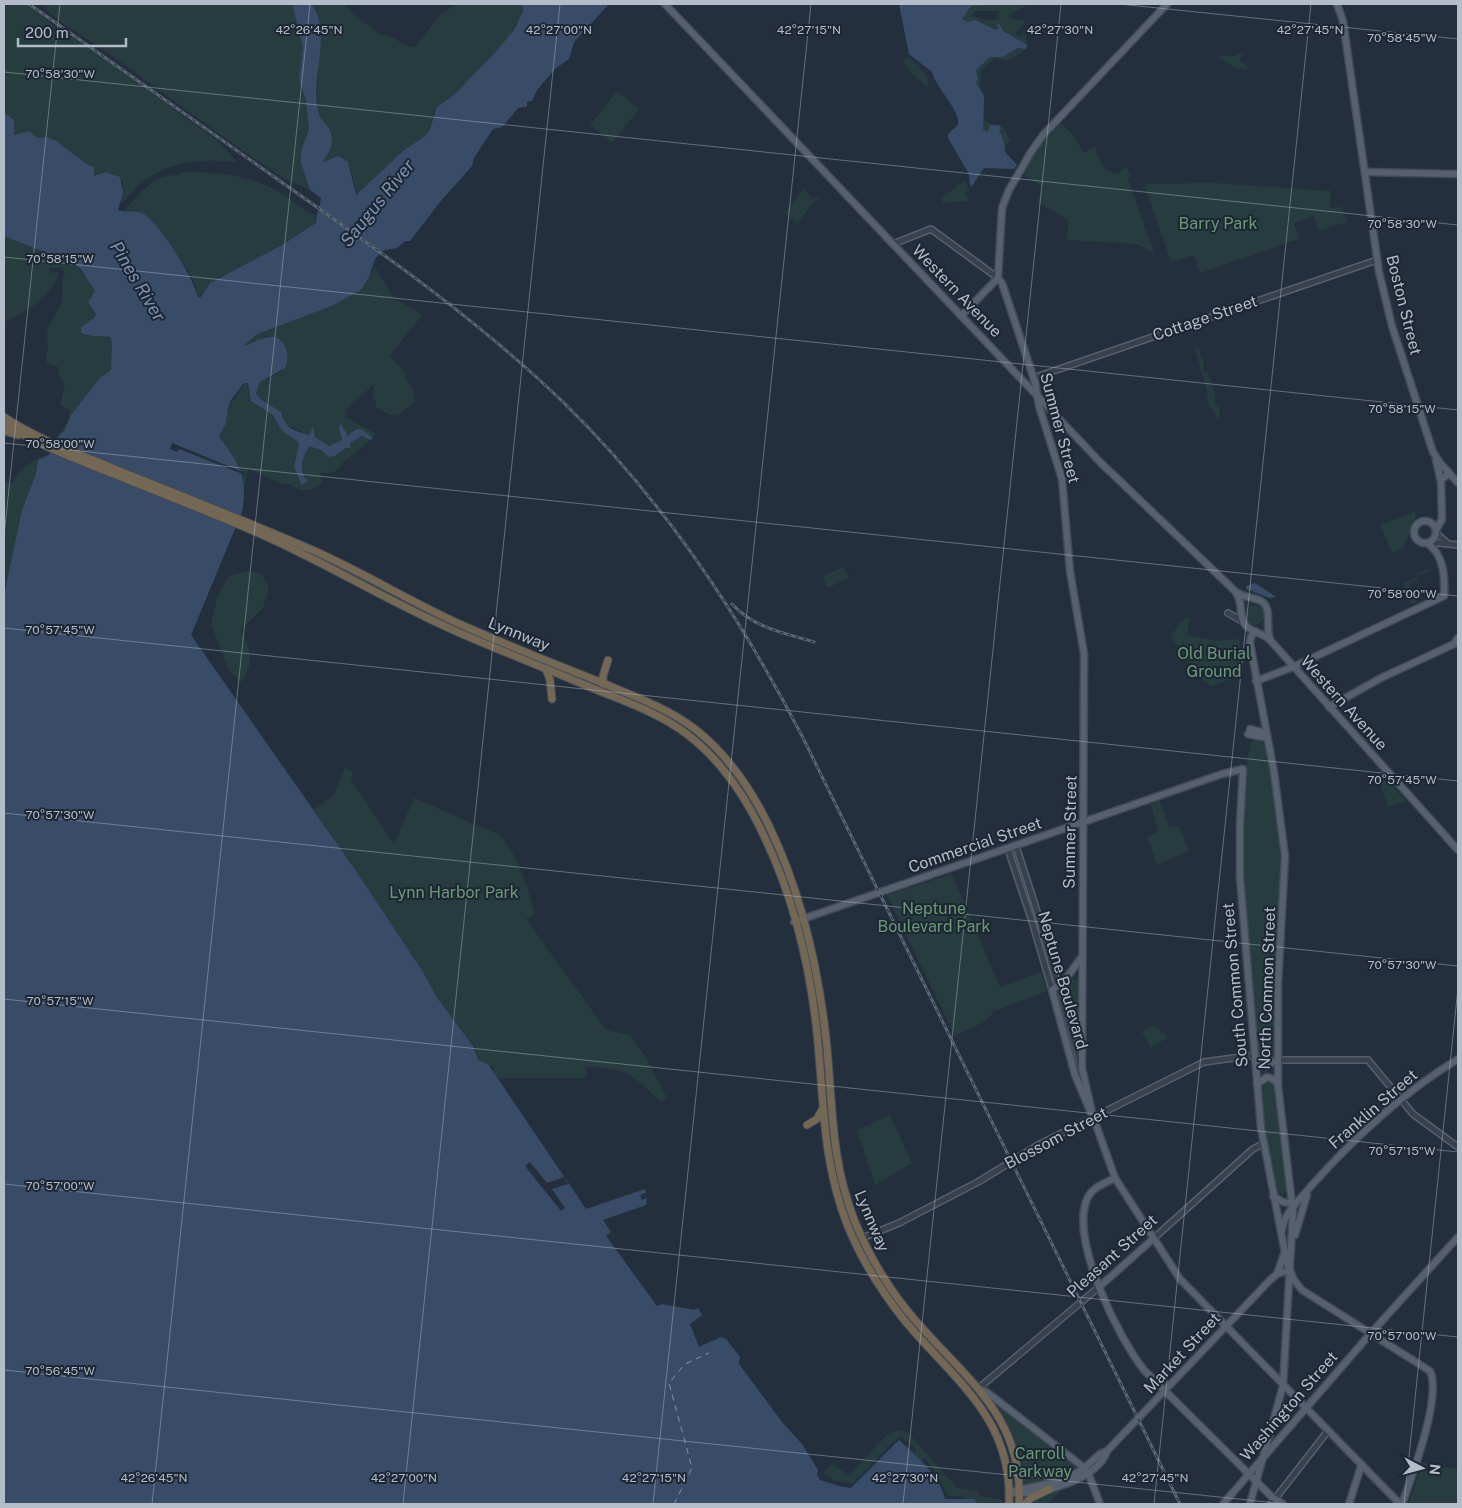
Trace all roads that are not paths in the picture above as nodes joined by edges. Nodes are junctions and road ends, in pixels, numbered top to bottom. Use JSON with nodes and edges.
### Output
{"nodes":[{"id":1,"x":665,"y":4,"type":"edge"},
{"id":2,"x":1167,"y":4,"type":"edge"},
{"id":3,"x":1336,"y":4,"type":"edge"},
{"id":4,"x":1365,"y":172,"type":"junction"},
{"id":5,"x":1458,"y":174,"type":"edge"},
{"id":6,"x":893,"y":244,"type":"junction"},
{"id":7,"x":1377,"y":260,"type":"junction"},
{"id":8,"x":998,"y":278,"type":"junction"},
{"id":9,"x":961,"y":316,"type":"junction"},
{"id":10,"x":1034,"y":378,"type":"junction"},
{"id":11,"x":1037,"y":395,"type":"junction"},
{"id":12,"x":5,"y":419,"type":"edge"},
{"id":13,"x":4,"y":431,"type":"edge"},
{"id":14,"x":40,"y":443,"type":"junction"},
{"id":15,"x":50,"y":445,"type":"junction"},
{"id":16,"x":1433,"y":452,"type":"junction"},
{"id":17,"x":1449,"y":473,"type":"junction"},
{"id":18,"x":1441,"y":483,"type":"junction"},
{"id":19,"x":1458,"y":483,"type":"edge"},
{"id":20,"x":1442,"y":511,"type":"junction"},
{"id":21,"x":1430,"y":522,"type":"junction"},
{"id":22,"x":240,"y":523,"type":"junction"},
{"id":23,"x":1436,"y":532,"type":"junction"},
{"id":24,"x":1428,"y":542,"type":"junction"},
{"id":25,"x":1448,"y":544,"type":"junction"},
{"id":26,"x":1458,"y":545,"type":"edge"},
{"id":27,"x":1235,"y":591,"type":"junction"},
{"id":28,"x":1254,"y":600,"type":"junction"},
{"id":29,"x":1242,"y":608,"type":"junction"},
{"id":30,"x":1267,"y":620,"type":"junction"},
{"id":31,"x":1242,"y":621,"type":"junction"},
{"id":32,"x":1256,"y":631,"type":"junction"},
{"id":33,"x":1458,"y":638,"type":"edge"},
{"id":34,"x":1270,"y":640,"type":"junction"},
{"id":35,"x":608,"y":660,"type":"dead end"},
{"id":36,"x":1293,"y":667,"type":"junction"},
{"id":37,"x":546,"y":669,"type":"junction"},
{"id":38,"x":1256,"y":681,"type":"junction"},
{"id":39,"x":603,"y":684,"type":"junction"},
{"id":40,"x":552,"y":699,"type":"dead end"},
{"id":41,"x":1329,"y":707,"type":"junction"},
{"id":42,"x":1249,"y":732,"type":"dead end"},
{"id":43,"x":1266,"y":735,"type":"junction"},
{"id":44,"x":1243,"y":769,"type":"joint"},
{"id":45,"x":1084,"y":822,"type":"junction"},
{"id":46,"x":1016,"y":846,"type":"junction"},
{"id":47,"x":1008,"y":849,"type":"junction"},
{"id":48,"x":1458,"y":850,"type":"edge"},
{"id":49,"x":798,"y":921,"type":"junction"},
{"id":50,"x":1082,"y":954,"type":"junction"},
{"id":51,"x":1068,"y":977,"type":"junction"},
{"id":52,"x":1082,"y":982,"type":"junction"},
{"id":53,"x":1059,"y":986,"type":"junction"},
{"id":54,"x":1052,"y":990,"type":"junction"},
{"id":55,"x":1256,"y":1058,"type":"junction"},
{"id":56,"x":1458,"y":1059,"type":"edge"},
{"id":57,"x":1277,"y":1060,"type":"junction"},
{"id":58,"x":1082,"y":1072,"type":"junction"},
{"id":59,"x":1257,"y":1084,"type":"junction"},
{"id":60,"x":1278,"y":1084,"type":"junction"},
{"id":61,"x":1402,"y":1100,"type":"junction"},
{"id":62,"x":822,"y":1110,"type":"junction"},
{"id":63,"x":1093,"y":1117,"type":"junction"},
{"id":64,"x":807,"y":1125,"type":"dead end"},
{"id":65,"x":1263,"y":1144,"type":"junction"},
{"id":66,"x":1458,"y":1147,"type":"edge"},
{"id":67,"x":1115,"y":1178,"type":"junction"},
{"id":68,"x":1273,"y":1196,"type":"junction"},
{"id":69,"x":1296,"y":1205,"type":"junction"},
{"id":70,"x":1282,"y":1236,"type":"junction"},
{"id":71,"x":1458,"y":1237,"type":"edge"},
{"id":72,"x":1153,"y":1239,"type":"junction"},
{"id":73,"x":859,"y":1240,"type":"junction"},
{"id":74,"x":1288,"y":1245,"type":"junction"},
{"id":75,"x":1290,"y":1270,"type":"junction"},
{"id":76,"x":1277,"y":1274,"type":"junction"},
{"id":77,"x":1099,"y":1287,"type":"junction"},
{"id":78,"x":1289,"y":1290,"type":"junction"},
{"id":79,"x":1302,"y":1290,"type":"junction"},
{"id":80,"x":1225,"y":1327,"type":"junction"},
{"id":81,"x":1371,"y":1333,"type":"junction"},
{"id":82,"x":1283,"y":1386,"type":"junction"},
{"id":83,"x":979,"y":1388,"type":"junction"},
{"id":84,"x":1166,"y":1390,"type":"junction"},
{"id":85,"x":1305,"y":1408,"type":"junction"},
{"id":86,"x":1327,"y":1432,"type":"junction"},
{"id":87,"x":1263,"y":1457,"type":"junction"},
{"id":88,"x":1361,"y":1466,"type":"junction"},
{"id":89,"x":1086,"y":1471,"type":"junction"},
{"id":90,"x":1249,"y":1473,"type":"junction"},
{"id":91,"x":1078,"y":1475,"type":"junction"},
{"id":92,"x":1256,"y":1481,"type":"junction"},
{"id":93,"x":1050,"y":1489,"type":"junction"},
{"id":94,"x":1022,"y":1491,"type":"junction"},
{"id":95,"x":1009,"y":1492,"type":"junction"},
{"id":96,"x":1273,"y":1502,"type":"edge"},
{"id":97,"x":1009,"y":1504,"type":"edge"},
{"id":98,"x":1019,"y":1504,"type":"edge"},
{"id":99,"x":1025,"y":1504,"type":"edge"},
{"id":100,"x":1100,"y":1504,"type":"edge"},
{"id":101,"x":1223,"y":1504,"type":"edge"},
{"id":102,"x":1250,"y":1504,"type":"edge"},
{"id":103,"x":1283,"y":1504,"type":"edge"},
{"id":104,"x":1349,"y":1504,"type":"edge"},
{"id":105,"x":1401,"y":1504,"type":"edge"}],
"edges":[{"from":1,"to":6,"type":"main road","name":"Western Avenue"},
{"from":2,"to":8,"type":"main road","name":"Summer Street"},
{"from":3,"to":4,"type":"main road","name":"Boston Street"},
{"from":4,"to":5,"type":"main road"},
{"from":4,"to":7,"type":"main road","name":"Boston Street"},
{"from":6,"to":8,"type":"street"},
{"from":6,"to":9,"type":"main road","name":"Western Avenue"},
{"from":7,"to":10,"type":"street","name":"Cottage Street"},
{"from":7,"to":16,"type":"main road","name":"Boston Street"},
{"from":8,"to":9,"type":"main road"},
{"from":8,"to":10,"type":"main road","name":"Summer Street"},
{"from":9,"to":11,"type":"main road","name":"Western Avenue"},
{"from":10,"to":11,"type":"main road","name":"Summer Street"},
{"from":11,"to":27,"type":"main road","name":"Western Avenue"},
{"from":11,"to":45,"type":"main road","name":"Summer Street"},
{"from":12,"to":14,"type":"highway"},
{"from":12,"to":15,"type":"highway"},
{"from":13,"to":14,"type":"highway"},
{"from":14,"to":15,"type":"highway"},
{"from":15,"to":22,"type":"highway","name":"Lynnway"},
{"from":16,"to":17,"type":"main road","name":"Boston Street"},
{"from":16,"to":18,"type":"main road"},
{"from":17,"to":18,"type":"main road"},
{"from":17,"to":19,"type":"main road","name":"Boston Street"},
{"from":18,"to":20,"type":"main road"},
{"from":20,"to":21,"type":"main road"},
{"from":20,"to":23,"type":"main road"},
{"from":21,"to":23,"type":"main road"},
{"from":21,"to":24,"type":"main road"},
{"from":22,"to":37,"type":"highway","name":"Lynnway"},
{"from":22,"to":39,"type":"highway","name":"Lynnway"},
{"from":23,"to":24,"type":"main road"},
{"from":23,"to":25,"type":"street"},
{"from":24,"to":25,"type":"street"},
{"from":24,"to":36,"type":"main road"},
{"from":25,"to":26,"type":"street"},
{"from":27,"to":28,"type":"main road","name":"Western Avenue"},
{"from":27,"to":29,"type":"main road","name":"Western Avenue"},
{"from":28,"to":29,"type":"main road"},
{"from":28,"to":30,"type":"main road","name":"Western Avenue"},
{"from":29,"to":31,"type":"main road","name":"Western Avenue"},
{"from":29,"to":31,"type":"street"},
{"from":30,"to":32,"type":"main road"},
{"from":30,"to":34,"type":"main road","name":"Western Avenue"},
{"from":31,"to":32,"type":"main road","name":"Western Avenue"},
{"from":32,"to":34,"type":"main road","name":"Western Avenue"},
{"from":32,"to":38,"type":"main road","name":"North Common Street"},
{"from":33,"to":41,"type":"main road"},
{"from":34,"to":36,"type":"main road","name":"Western Avenue"},
{"from":35,"to":39,"type":"highway"},
{"from":36,"to":38,"type":"main road"},
{"from":36,"to":41,"type":"main road","name":"Western Avenue"},
{"from":37,"to":40,"type":"highway"},
{"from":37,"to":49,"type":"highway","name":"Lynnway"},
{"from":38,"to":43,"type":"main road","name":"North Common Street"},
{"from":39,"to":49,"type":"highway","name":"Lynnway"},
{"from":41,"to":48,"type":"main road","name":"Western Avenue"},
{"from":42,"to":43,"type":"main road"},
{"from":43,"to":57,"type":"main road","name":"North Common Street"},
{"from":44,"to":45,"type":"main road","name":"Commercial Street"},
{"from":44,"to":55,"type":"main road","name":"South Common Street"},
{"from":45,"to":46,"type":"main road","name":"Commercial Street"},
{"from":45,"to":50,"type":"main road","name":"Summer Street"},
{"from":46,"to":47,"type":"main road","name":"Commercial Street"},
{"from":46,"to":53,"type":"street","name":"Neptune Boulevard"},
{"from":47,"to":49,"type":"main road","name":"Commercial Street"},
{"from":47,"to":54,"type":"street","name":"Neptune Boulevard"},
{"from":49,"to":62,"type":"highway","name":"Lynnway"},
{"from":49,"to":73,"type":"highway","name":"Lynnway"},
{"from":50,"to":51,"type":"main road","name":"Summer Street"},
{"from":50,"to":52,"type":"main road","name":"Summer Street"},
{"from":51,"to":52,"type":"main road"},
{"from":51,"to":53,"type":"main road","name":"Summer Street"},
{"from":52,"to":58,"type":"main road","name":"Summer Street"},
{"from":53,"to":54,"type":"main road","name":"Summer Street"},
{"from":53,"to":58,"type":"street","name":"Neptune Boulevard"},
{"from":54,"to":63,"type":"main road","name":"Neptune Boulevard"},
{"from":55,"to":57,"type":"main road"},
{"from":55,"to":59,"type":"main road","name":"South Common Street"},
{"from":55,"to":63,"type":"street","name":"Blossom Street"},
{"from":56,"to":61,"type":"main road","name":"Franklin Street"},
{"from":57,"to":60,"type":"main road","name":"North Common Street"},
{"from":57,"to":61,"type":"street"},
{"from":58,"to":63,"type":"main road","name":"Neptune Boulevard"},
{"from":59,"to":60,"type":"main road"},
{"from":59,"to":65,"type":"main road","name":"South Common Street"},
{"from":60,"to":69,"type":"main road","name":"North Common Street"},
{"from":61,"to":66,"type":"street"},
{"from":61,"to":69,"type":"main road","name":"Franklin Street"},
{"from":62,"to":64,"type":"highway"},
{"from":62,"to":73,"type":"highway","name":"Lynnway"},
{"from":63,"to":67,"type":"main road","name":"Neptune Boulevard"},
{"from":63,"to":73,"type":"street","name":"Blossom Street"},
{"from":65,"to":68,"type":"main road","name":"South Common Street"},
{"from":65,"to":72,"type":"street","name":"Pleasant Street"},
{"from":67,"to":72,"type":"main road","name":"Neptune Boulevard"},
{"from":67,"to":77,"type":"main road"},
{"from":68,"to":69,"type":"main road"},
{"from":68,"to":70,"type":"main road","name":"South Common Street"},
{"from":69,"to":70,"type":"main road","name":"Franklin Street"},
{"from":69,"to":74,"type":"main road","name":"Franklin Street"},
{"from":69,"to":74,"type":"main road","name":"North Common Street"},
{"from":70,"to":74,"type":"main road","name":"South Common Street"},
{"from":71,"to":81,"type":"main road","name":"Washington Street"},
{"from":72,"to":77,"type":"main road","name":"Pleasant Street"},
{"from":72,"to":80,"type":"main road","name":"Neptune Boulevard"},
{"from":73,"to":83,"type":"highway","name":"Lynnway"},
{"from":73,"to":95,"type":"highway","name":"Lynnway"},
{"from":74,"to":75,"type":"main road"},
{"from":74,"to":76,"type":"main road","name":"Market Street"},
{"from":75,"to":76,"type":"main road","name":"Market Street"},
{"from":75,"to":78,"type":"main road"},
{"from":75,"to":79,"type":"main road"},
{"from":76,"to":80,"type":"main road","name":"Market Street"},
{"from":77,"to":83,"type":"street","name":"Pleasant Street"},
{"from":77,"to":84,"type":"main road"},
{"from":78,"to":79,"type":"main road"},
{"from":78,"to":82,"type":"main road"},
{"from":79,"to":81,"type":"main road"},
{"from":80,"to":82,"type":"main road","name":"Neptune Boulevard"},
{"from":80,"to":84,"type":"main road","name":"Market Street"},
{"from":81,"to":85,"type":"main road","name":"Washington Street"},
{"from":81,"to":105,"type":"main road"},
{"from":82,"to":85,"type":"main road","name":"Neptune Boulevard"},
{"from":82,"to":87,"type":"main road"},
{"from":83,"to":89,"type":"main road"},
{"from":83,"to":94,"type":"highway","name":"Lynnway"},
{"from":84,"to":89,"type":"main road","name":"Market Street"},
{"from":84,"to":90,"type":"main road"},
{"from":85,"to":86,"type":"main road","name":"Neptune Boulevard"},
{"from":85,"to":87,"type":"main road","name":"Washington Street"},
{"from":86,"to":88,"type":"main road","name":"Neptune Boulevard"},
{"from":86,"to":96,"type":"street"},
{"from":87,"to":90,"type":"main road","name":"Washington Street"},
{"from":87,"to":92,"type":"main road"},
{"from":88,"to":104,"type":"main road"},
{"from":88,"to":105,"type":"main road","name":"Neptune Boulevard"},
{"from":89,"to":91,"type":"main road","name":"Market Street"},
{"from":89,"to":100,"type":"main road"},
{"from":90,"to":92,"type":"main road"},
{"from":90,"to":101,"type":"main road","name":"Washington Street"},
{"from":91,"to":93,"type":"main road"},
{"from":91,"to":94,"type":"main road"},
{"from":92,"to":96,"type":"main road"},
{"from":92,"to":102,"type":"main road"},
{"from":93,"to":94,"type":"main road"},
{"from":93,"to":99,"type":"highway"},
{"from":94,"to":95,"type":"main road"},
{"from":94,"to":98,"type":"highway","name":"Lynnway"},
{"from":95,"to":97,"type":"highway","name":"Lynnway"},
{"from":96,"to":103,"type":"main road"}]}
